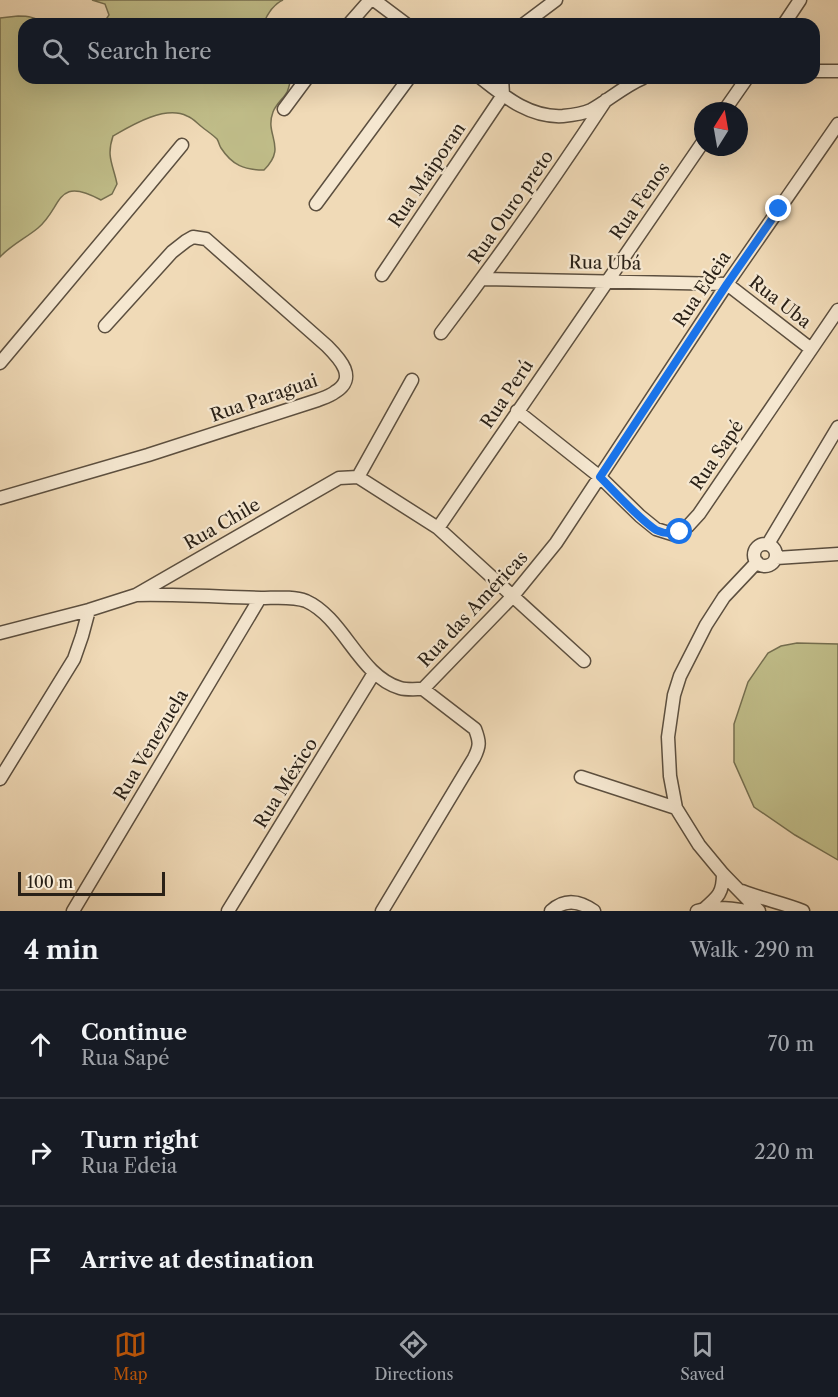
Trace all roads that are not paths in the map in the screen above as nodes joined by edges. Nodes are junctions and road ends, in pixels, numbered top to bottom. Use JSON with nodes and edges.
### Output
{"nodes":[{"id":1,"x":372,"y":0,"type":"edge"},
{"id":2,"x":556,"y":0,"type":"edge"},
{"id":3,"x":800,"y":0,"type":"edge"},
{"id":4,"x":355,"y":18,"type":"edge"},
{"id":5,"x":398,"y":18,"type":"edge"},
{"id":6,"x":532,"y":18,"type":"edge"},
{"id":7,"x":788,"y":18,"type":"edge"},
{"id":8,"x":838,"y":70,"type":"edge"},
{"id":9,"x":820,"y":71,"type":"edge"},
{"id":10,"x":303,"y":84,"type":"edge"},
{"id":11,"x":405,"y":84,"type":"edge"},
{"id":12,"x":488,"y":84,"type":"edge"},
{"id":13,"x":502,"y":84,"type":"edge"},
{"id":14,"x":630,"y":84,"type":"edge"},
{"id":15,"x":743,"y":84,"type":"edge"},
{"id":16,"x":503,"y":95,"type":"junction"},
{"id":17,"x":606,"y":100,"type":"junction"},
{"id":18,"x":730,"y":102,"type":"edge"},
{"id":19,"x":284,"y":109,"type":"dead end"},
{"id":20,"x":838,"y":124,"type":"edge"},
{"id":21,"x":182,"y":145,"type":"dead end"},
{"id":22,"x":694,"y":155,"type":"edge"},
{"id":23,"x":316,"y":204,"type":"dead end"},
{"id":24,"x":381,"y":275,"type":"dead end"},
{"id":25,"x":483,"y":279,"type":"junction"},
{"id":26,"x":607,"y":280,"type":"junction"},
{"id":27,"x":727,"y":284,"type":"junction"},
{"id":28,"x":838,"y":310,"type":"edge"},
{"id":29,"x":105,"y":326,"type":"dead end"},
{"id":30,"x":441,"y":333,"type":"dead end"},
{"id":31,"x":811,"y":349,"type":"junction"},
{"id":32,"x":0,"y":363,"type":"edge"},
{"id":33,"x":412,"y":380,"type":"dead end"},
{"id":34,"x":517,"y":411,"type":"junction"},
{"id":35,"x":838,"y":427,"type":"edge"},
{"id":36,"x":838,"y":434,"type":"edge"},
{"id":37,"x":825,"y":447,"type":"junction"},
{"id":38,"x":358,"y":477,"type":"junction"},
{"id":39,"x":600,"y":477,"type":"junction"},
{"id":40,"x":0,"y":498,"type":"edge"},
{"id":41,"x":438,"y":528,"type":"junction"},
{"id":42,"x":768,"y":544,"type":"junction"},
{"id":43,"x":838,"y":554,"type":"edge"},
{"id":44,"x":776,"y":558,"type":"junction"},
{"id":45,"x":757,"y":562,"type":"junction"},
{"id":46,"x":136,"y":595,"type":"junction"},
{"id":47,"x":512,"y":597,"type":"junction"},
{"id":48,"x":260,"y":598,"type":"junction"},
{"id":49,"x":89,"y":610,"type":"junction"},
{"id":50,"x":0,"y":633,"type":"edge"},
{"id":51,"x":584,"y":661,"type":"dead end"},
{"id":52,"x":374,"y":673,"type":"junction"},
{"id":53,"x":423,"y":689,"type":"junction"},
{"id":54,"x":581,"y":777,"type":"dead end"},
{"id":55,"x":0,"y":779,"type":"edge"},
{"id":56,"x":676,"y":808,"type":"junction"},
{"id":57,"x":723,"y":874,"type":"junction"},
{"id":58,"x":736,"y":888,"type":"junction"},
{"id":59,"x":700,"y":910,"type":"edge"},
{"id":60,"x":73,"y":911,"type":"edge"},
{"id":61,"x":228,"y":911,"type":"edge"},
{"id":62,"x":382,"y":911,"type":"edge"},
{"id":63,"x":551,"y":911,"type":"edge"},
{"id":64,"x":594,"y":911,"type":"edge"},
{"id":65,"x":746,"y":911,"type":"edge"},
{"id":66,"x":759,"y":911,"type":"edge"},
{"id":67,"x":803,"y":911,"type":"edge"}],
"edges":[{"from":1,"to":4,"type":"street"},
{"from":1,"to":5,"type":"street"},
{"from":2,"to":6,"type":"street"},
{"from":3,"to":7,"type":"street"},
{"from":8,"to":9,"type":"street"},
{"from":10,"to":19,"type":"street"},
{"from":11,"to":23,"type":"street"},
{"from":12,"to":16,"type":"street"},
{"from":13,"to":16,"type":"street"},
{"from":14,"to":17,"type":"street"},
{"from":15,"to":18,"type":"street"},
{"from":16,"to":17,"type":"street"},
{"from":16,"to":24,"type":"street","name":"Rua Maiporan"},
{"from":17,"to":25,"type":"street","name":"Rua Ouro preto"},
{"from":20,"to":27,"type":"street","name":"Rua Edeia"},
{"from":21,"to":32,"type":"street"},
{"from":22,"to":26,"type":"street","name":"Rua Fenos"},
{"from":25,"to":26,"type":"street","name":"Rua Ubá"},
{"from":25,"to":30,"type":"street","name":"Rua Ouro preto"},
{"from":26,"to":27,"type":"street","name":"Rua Ubá"},
{"from":26,"to":34,"type":"street","name":"Rua Perú"},
{"from":27,"to":31,"type":"street","name":"Rua Uba"},
{"from":27,"to":39,"type":"street","name":"Rua Edeia"},
{"from":28,"to":31,"type":"street","name":"Rua Sapé"},
{"from":29,"to":40,"type":"street","name":"Rua Paraguai"},
{"from":31,"to":39,"type":"street","name":"Rua Sapé"},
{"from":33,"to":38,"type":"street"},
{"from":34,"to":39,"type":"street"},
{"from":34,"to":41,"type":"street","name":"Rua Perú"},
{"from":35,"to":37,"type":"street"},
{"from":36,"to":37,"type":"street"},
{"from":37,"to":42,"type":"street"},
{"from":38,"to":41,"type":"street"},
{"from":38,"to":46,"type":"street","name":"Rua Chile"},
{"from":39,"to":47,"type":"street","name":"Rua das Américas"},
{"from":41,"to":47,"type":"street"},
{"from":42,"to":44,"type":"street"},
{"from":42,"to":45,"type":"street"},
{"from":43,"to":44,"type":"street"},
{"from":44,"to":45,"type":"street"},
{"from":45,"to":56,"type":"street"},
{"from":46,"to":48,"type":"street","name":"Rua das Américas"},
{"from":46,"to":49,"type":"street"},
{"from":47,"to":51,"type":"street"},
{"from":47,"to":53,"type":"street","name":"Rua das Américas"},
{"from":48,"to":52,"type":"street","name":"Rua das Américas"},
{"from":48,"to":60,"type":"street","name":"Rua Venezuela"},
{"from":49,"to":50,"type":"street"},
{"from":49,"to":55,"type":"street"},
{"from":52,"to":53,"type":"street","name":"Rua das Américas"},
{"from":52,"to":61,"type":"street","name":"Rua México"},
{"from":53,"to":62,"type":"street"},
{"from":54,"to":56,"type":"street"},
{"from":56,"to":57,"type":"street"},
{"from":57,"to":58,"type":"street"},
{"from":57,"to":59,"type":"street"},
{"from":58,"to":66,"type":"street"},
{"from":58,"to":67,"type":"street"},
{"from":59,"to":65,"type":"street"},
{"from":63,"to":64,"type":"street"}]}
